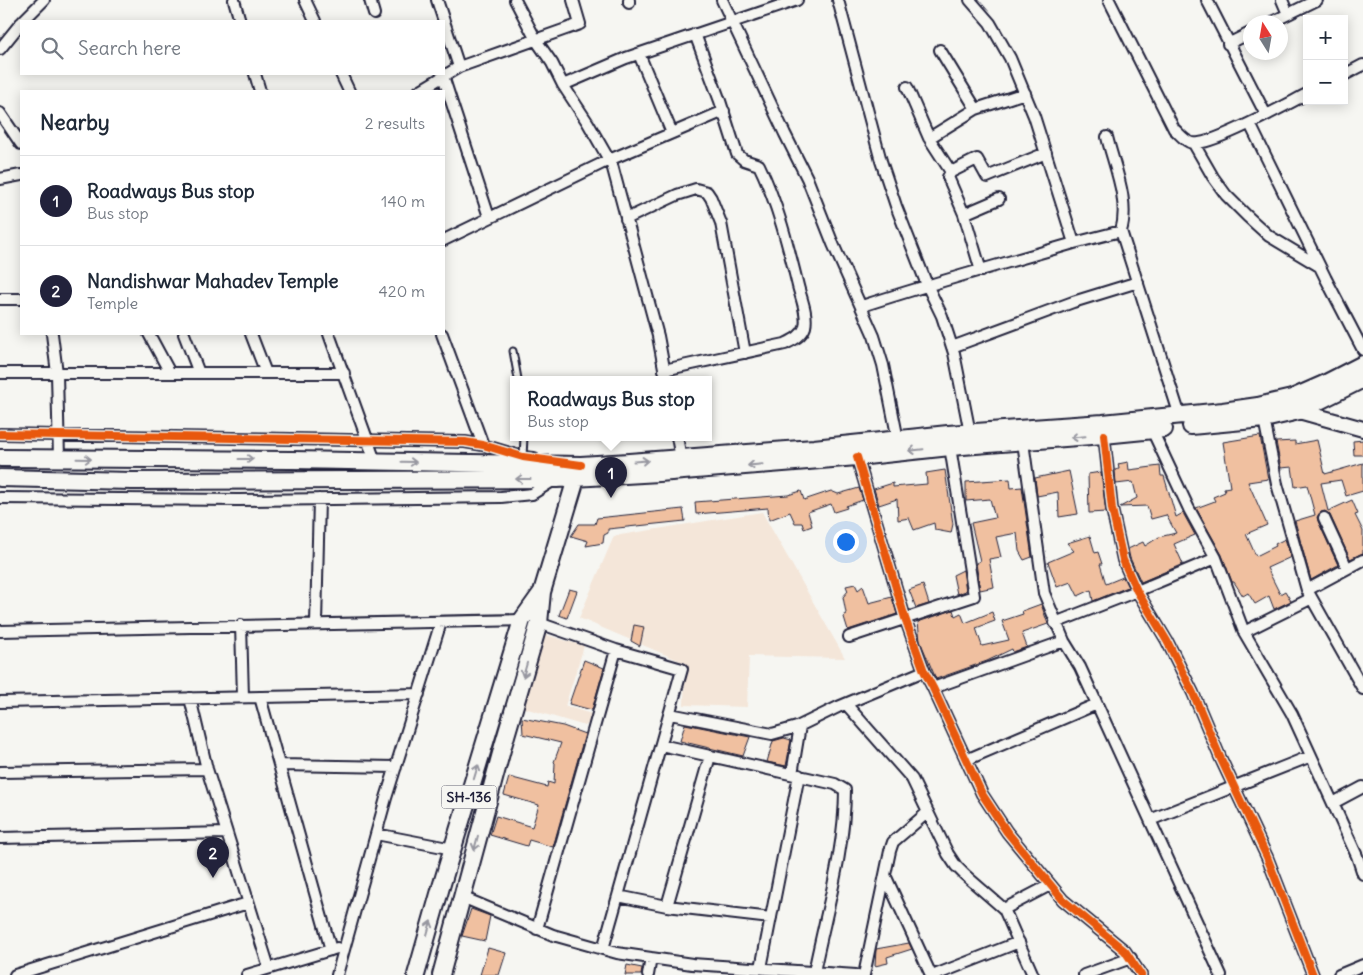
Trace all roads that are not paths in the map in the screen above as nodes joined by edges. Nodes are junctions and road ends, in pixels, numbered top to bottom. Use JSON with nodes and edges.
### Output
{"nodes":[{"id":1,"x":44,"y":0,"type":"edge"},
{"id":2,"x":234,"y":0,"type":"edge"},
{"id":3,"x":306,"y":0,"type":"edge"},
{"id":4,"x":370,"y":0,"type":"edge"},
{"id":5,"x":437,"y":0,"type":"edge"},
{"id":6,"x":515,"y":0,"type":"edge"},
{"id":7,"x":573,"y":0,"type":"edge"},
{"id":8,"x":722,"y":0,"type":"edge"},
{"id":9,"x":796,"y":0,"type":"edge"},
{"id":10,"x":838,"y":0,"type":"edge"},
{"id":11,"x":970,"y":0,"type":"edge"},
{"id":12,"x":1109,"y":0,"type":"edge"},
{"id":13,"x":1207,"y":0,"type":"edge"},
{"id":14,"x":1282,"y":0,"type":"edge"},
{"id":15,"x":1317,"y":0,"type":"edge"},
{"id":16,"x":374,"y":14,"type":"dead end"},
{"id":17,"x":1288,"y":14,"type":"joint"},
{"id":18,"x":24,"y":20,"type":"edge"},
{"id":19,"x":240,"y":20,"type":"edge"},
{"id":20,"x":315,"y":20,"type":"edge"},
{"id":21,"x":444,"y":20,"type":"edge"},
{"id":22,"x":733,"y":21,"type":"junction"},
{"id":23,"x":20,"y":24,"type":"edge"},
{"id":24,"x":445,"y":24,"type":"edge"},
{"id":25,"x":695,"y":34,"type":"junction"},
{"id":26,"x":1243,"y":36,"type":"edge"},
{"id":27,"x":536,"y":40,"type":"junction"},
{"id":28,"x":1228,"y":44,"type":"junction"},
{"id":29,"x":0,"y":49,"type":"edge"},
{"id":30,"x":940,"y":50,"type":"dead end"},
{"id":31,"x":638,"y":54,"type":"junction"},
{"id":32,"x":1363,"y":65,"type":"edge"},
{"id":33,"x":459,"y":67,"type":"junction"},
{"id":34,"x":1348,"y":73,"type":"edge"},
{"id":35,"x":255,"y":75,"type":"edge"},
{"id":36,"x":341,"y":75,"type":"edge"},
{"id":37,"x":445,"y":75,"type":"edge"},
{"id":38,"x":443,"y":76,"type":"joint"},
{"id":39,"x":563,"y":85,"type":"junction"},
{"id":40,"x":907,"y":88,"type":"dead end"},
{"id":41,"x":260,"y":90,"type":"edge"},
{"id":42,"x":349,"y":90,"type":"edge"},
{"id":43,"x":421,"y":90,"type":"edge"},
{"id":44,"x":1025,"y":93,"type":"junction"},
{"id":45,"x":1303,"y":96,"type":"edge"},
{"id":46,"x":976,"y":109,"type":"junction"},
{"id":47,"x":724,"y":111,"type":"junction"},
{"id":48,"x":0,"y":113,"type":"edge"},
{"id":49,"x":1266,"y":116,"type":"junction"},
{"id":50,"x":1250,"y":124,"type":"junction"},
{"id":51,"x":672,"y":133,"type":"junction"},
{"id":52,"x":1106,"y":136,"type":"dead end"},
{"id":53,"x":929,"y":138,"type":"junction"},
{"id":54,"x":20,"y":143,"type":"edge"},
{"id":55,"x":1194,"y":144,"type":"junction"},
{"id":56,"x":1046,"y":153,"type":"junction"},
{"id":57,"x":609,"y":160,"type":"junction"},
{"id":58,"x":951,"y":172,"type":"junction"},
{"id":59,"x":20,"y":175,"type":"edge"},
{"id":60,"x":0,"y":179,"type":"edge"},
{"id":61,"x":999,"y":199,"type":"dead end"},
{"id":62,"x":964,"y":214,"type":"junction"},
{"id":63,"x":489,"y":217,"type":"junction"},
{"id":64,"x":626,"y":219,"type":"junction"},
{"id":65,"x":1121,"y":231,"type":"junction"},
{"id":66,"x":445,"y":239,"type":"edge"},
{"id":67,"x":1074,"y":243,"type":"junction"},
{"id":68,"x":1320,"y":267,"type":"junction"},
{"id":69,"x":981,"y":271,"type":"junction"},
{"id":70,"x":1138,"y":282,"type":"junction"},
{"id":71,"x":926,"y":285,"type":"junction"},
{"id":72,"x":0,"y":299,"type":"edge"},
{"id":73,"x":20,"y":299,"type":"edge"},
{"id":74,"x":862,"y":306,"type":"junction"},
{"id":75,"x":52,"y":335,"type":"edge"},
{"id":76,"x":150,"y":335,"type":"edge"},
{"id":77,"x":184,"y":335,"type":"edge"},
{"id":78,"x":251,"y":335,"type":"edge"},
{"id":79,"x":329,"y":335,"type":"edge"},
{"id":80,"x":442,"y":335,"type":"edge"},
{"id":81,"x":952,"y":347,"type":"junction"},
{"id":82,"x":1363,"y":350,"type":"edge"},
{"id":83,"x":513,"y":351,"type":"dead end"},
{"id":84,"x":745,"y":353,"type":"junction"},
{"id":85,"x":1363,"y":364,"type":"edge"},
{"id":86,"x":0,"y":373,"type":"edge"},
{"id":87,"x":56,"y":373,"type":"junction"},
{"id":88,"x":170,"y":373,"type":"junction"},
{"id":89,"x":199,"y":373,"type":"junction"},
{"id":90,"x":266,"y":373,"type":"junction"},
{"id":91,"x":344,"y":373,"type":"junction"},
{"id":92,"x":665,"y":375,"type":"edge"},
{"id":93,"x":517,"y":376,"type":"edge"},
{"id":94,"x":1363,"y":380,"type":"edge"},
{"id":95,"x":1295,"y":405,"type":"junction"},
{"id":96,"x":1180,"y":416,"type":"junction"},
{"id":97,"x":1264,"y":419,"type":"junction"},
{"id":98,"x":1363,"y":429,"type":"edge"},
{"id":99,"x":1152,"y":430,"type":"junction"},
{"id":100,"x":970,"y":433,"type":"junction"},
{"id":101,"x":0,"y":434,"type":"edge"},
{"id":102,"x":59,"y":435,"type":"junction"},
{"id":103,"x":1104,"y":435,"type":"junction"},
{"id":104,"x":368,"y":440,"type":"junction"},
{"id":105,"x":898,"y":440,"type":"junction"},
{"id":106,"x":524,"y":441,"type":"edge"},
{"id":107,"x":678,"y":441,"type":"edge"},
{"id":108,"x":1023,"y":442,"type":"junction"},
{"id":109,"x":483,"y":444,"type":"junction"},
{"id":110,"x":950,"y":447,"type":"junction"},
{"id":111,"x":523,"y":456,"type":"junction"},
{"id":112,"x":856,"y":457,"type":"junction"},
{"id":113,"x":0,"y":458,"type":"edge"},
{"id":114,"x":681,"y":458,"type":"junction"},
{"id":115,"x":59,"y":459,"type":"junction"},
{"id":116,"x":375,"y":461,"type":"junction"},
{"id":117,"x":578,"y":471,"type":"junction"},
{"id":118,"x":0,"y":478,"type":"edge"},
{"id":119,"x":557,"y":479,"type":"junction"},
{"id":120,"x":0,"y":498,"type":"edge"},
{"id":121,"x":319,"y":499,"type":"junction"},
{"id":122,"x":1324,"y":518,"type":"dead end"},
{"id":123,"x":1216,"y":558,"type":"junction"},
{"id":124,"x":1363,"y":560,"type":"edge"},
{"id":125,"x":1347,"y":568,"type":"junction"},
{"id":126,"x":542,"y":592,"type":"junction"},
{"id":127,"x":1137,"y":592,"type":"junction"},
{"id":128,"x":1308,"y":594,"type":"junction"},
{"id":129,"x":905,"y":618,"type":"junction"},
{"id":130,"x":522,"y":620,"type":"junction"},
{"id":131,"x":441,"y":622,"type":"junction"},
{"id":132,"x":539,"y":623,"type":"junction"},
{"id":133,"x":1055,"y":623,"type":"junction"},
{"id":134,"x":316,"y":624,"type":"junction"},
{"id":135,"x":241,"y":625,"type":"junction"},
{"id":136,"x":0,"y":631,"type":"edge"},
{"id":137,"x":1244,"y":632,"type":"junction"},
{"id":138,"x":849,"y":637,"type":"dead end"},
{"id":139,"x":1064,"y":642,"type":"junction"},
{"id":140,"x":616,"y":650,"type":"junction"},
{"id":141,"x":924,"y":671,"type":"junction"},
{"id":142,"x":933,"y":688,"type":"junction"},
{"id":143,"x":1363,"y":689,"type":"edge"},
{"id":144,"x":418,"y":694,"type":"junction"},
{"id":145,"x":242,"y":697,"type":"junction"},
{"id":146,"x":260,"y":697,"type":"junction"},
{"id":147,"x":190,"y":698,"type":"junction"},
{"id":148,"x":0,"y":702,"type":"edge"},
{"id":149,"x":846,"y":704,"type":"junction"},
{"id":150,"x":1097,"y":704,"type":"junction"},
{"id":151,"x":670,"y":714,"type":"junction"},
{"id":152,"x":800,"y":726,"type":"junction"},
{"id":153,"x":661,"y":745,"type":"junction"},
{"id":154,"x":710,"y":756,"type":"junction"},
{"id":155,"x":1312,"y":756,"type":"junction"},
{"id":156,"x":966,"y":760,"type":"junction"},
{"id":157,"x":279,"y":765,"type":"junction"},
{"id":158,"x":396,"y":767,"type":"junction"},
{"id":159,"x":207,"y":769,"type":"junction"},
{"id":160,"x":0,"y":772,"type":"edge"},
{"id":161,"x":795,"y":774,"type":"junction"},
{"id":162,"x":1233,"y":786,"type":"junction"},
{"id":163,"x":1363,"y":787,"type":"edge"},
{"id":164,"x":1333,"y":802,"type":"junction"},
{"id":165,"x":928,"y":812,"type":"junction"},
{"id":166,"x":1150,"y":820,"type":"junction"},
{"id":167,"x":227,"y":833,"type":"junction"},
{"id":168,"x":376,"y":834,"type":"junction"},
{"id":169,"x":0,"y":838,"type":"edge"},
{"id":170,"x":453,"y":849,"type":"junction"},
{"id":171,"x":1363,"y":874,"type":"edge"},
{"id":172,"x":885,"y":875,"type":"junction"},
{"id":173,"x":1050,"y":885,"type":"junction"},
{"id":174,"x":618,"y":896,"type":"junction"},
{"id":175,"x":462,"y":897,"type":"junction"},
{"id":176,"x":248,"y":903,"type":"junction"},
{"id":177,"x":668,"y":906,"type":"junction"},
{"id":178,"x":1004,"y":909,"type":"junction"},
{"id":179,"x":771,"y":918,"type":"junction"},
{"id":180,"x":538,"y":929,"type":"junction"},
{"id":181,"x":1019,"y":942,"type":"junction"},
{"id":182,"x":345,"y":945,"type":"junction"},
{"id":183,"x":603,"y":949,"type":"junction"},
{"id":184,"x":331,"y":950,"type":"junction"},
{"id":185,"x":651,"y":958,"type":"junction"},
{"id":186,"x":1131,"y":958,"type":"junction"},
{"id":187,"x":1363,"y":965,"type":"edge"},
{"id":188,"x":269,"y":968,"type":"junction"},
{"id":189,"x":761,"y":968,"type":"junction"},
{"id":190,"x":814,"y":972,"type":"junction"},
{"id":191,"x":15,"y":975,"type":"edge"},
{"id":192,"x":247,"y":975,"type":"edge"},
{"id":193,"x":337,"y":975,"type":"edge"},
{"id":194,"x":416,"y":975,"type":"edge"},
{"id":195,"x":441,"y":975,"type":"edge"},
{"id":196,"x":648,"y":975,"type":"edge"},
{"id":197,"x":856,"y":975,"type":"edge"},
{"id":198,"x":864,"y":975,"type":"edge"},
{"id":199,"x":931,"y":975,"type":"edge"},
{"id":200,"x":935,"y":975,"type":"edge"},
{"id":201,"x":1033,"y":975,"type":"edge"},
{"id":202,"x":1084,"y":975,"type":"edge"},
{"id":203,"x":1140,"y":975,"type":"edge"},
{"id":204,"x":1221,"y":975,"type":"edge"},
{"id":205,"x":1313,"y":975,"type":"edge"},
{"id":206,"x":1338,"y":975,"type":"edge"}],
"edges":[{"from":1,"to":18,"type":"street"},
{"from":2,"to":19,"type":"street"},
{"from":3,"to":20,"type":"street"},
{"from":4,"to":16,"type":"street"},
{"from":5,"to":21,"type":"street"},
{"from":6,"to":27,"type":"street"},
{"from":7,"to":27,"type":"street"},
{"from":8,"to":22,"type":"street"},
{"from":9,"to":22,"type":"street"},
{"from":10,"to":71,"type":"street"},
{"from":11,"to":44,"type":"street"},
{"from":12,"to":55,"type":"street"},
{"from":13,"to":28,"type":"street"},
{"from":14,"to":17,"type":"street"},
{"from":15,"to":17,"type":"street"},
{"from":22,"to":25,"type":"street"},
{"from":22,"to":74,"type":"street"},
{"from":23,"to":29,"type":"street"},
{"from":24,"to":33,"type":"street"},
{"from":25,"to":31,"type":"street"},
{"from":25,"to":47,"type":"street"},
{"from":26,"to":28,"type":"street"},
{"from":27,"to":33,"type":"street"},
{"from":27,"to":39,"type":"street"},
{"from":28,"to":49,"type":"street"},
{"from":30,"to":46,"type":"street"},
{"from":31,"to":39,"type":"street"},
{"from":31,"to":51,"type":"street"},
{"from":32,"to":34,"type":"street"},
{"from":33,"to":37,"type":"street"},
{"from":35,"to":41,"type":"street"},
{"from":36,"to":42,"type":"street"},
{"from":38,"to":43,"type":"street"},
{"from":38,"to":63,"type":"street"},
{"from":39,"to":57,"type":"street"},
{"from":40,"to":53,"type":"street"},
{"from":44,"to":46,"type":"street"},
{"from":44,"to":56,"type":"street"},
{"from":45,"to":49,"type":"street"},
{"from":46,"to":53,"type":"street"},
{"from":47,"to":51,"type":"street"},
{"from":47,"to":84,"type":"street"},
{"from":48,"to":54,"type":"street"},
{"from":49,"to":50,"type":"street"},
{"from":50,"to":55,"type":"street"},
{"from":50,"to":68,"type":"street"},
{"from":51,"to":57,"type":"street"},
{"from":52,"to":65,"type":"street"},
{"from":53,"to":58,"type":"street"},
{"from":55,"to":68,"type":"street"},
{"from":56,"to":58,"type":"street"},
{"from":56,"to":67,"type":"street"},
{"from":57,"to":63,"type":"street"},
{"from":57,"to":64,"type":"street"},
{"from":58,"to":62,"type":"street"},
{"from":59,"to":60,"type":"street"},
{"from":61,"to":62,"type":"street"},
{"from":62,"to":69,"type":"street"},
{"from":63,"to":66,"type":"street"},
{"from":64,"to":84,"type":"street"},
{"from":64,"to":92,"type":"street"},
{"from":65,"to":67,"type":"street"},
{"from":65,"to":70,"type":"street"},
{"from":67,"to":69,"type":"street"},
{"from":68,"to":82,"type":"street"},
{"from":69,"to":71,"type":"street"},
{"from":70,"to":81,"type":"street"},
{"from":70,"to":96,"type":"street"},
{"from":71,"to":74,"type":"street"},
{"from":71,"to":81,"type":"street"},
{"from":72,"to":73,"type":"street"},
{"from":74,"to":105,"type":"street"},
{"from":75,"to":87,"type":"street"},
{"from":76,"to":88,"type":"street"},
{"from":77,"to":89,"type":"street"},
{"from":78,"to":90,"type":"street"},
{"from":79,"to":91,"type":"street"},
{"from":80,"to":109,"type":"street"},
{"from":81,"to":100,"type":"street"},
{"from":83,"to":93,"type":"lane"},
{"from":84,"to":92,"type":"street"},
{"from":85,"to":95,"type":"main road"},
{"from":86,"to":87,"type":"street"},
{"from":87,"to":88,"type":"street"},
{"from":87,"to":102,"type":"street"},
{"from":88,"to":89,"type":"street"},
{"from":89,"to":90,"type":"street"},
{"from":90,"to":91,"type":"street"},
{"from":91,"to":104,"type":"street"},
{"from":94,"to":95,"type":"main road"},
{"from":95,"to":96,"type":"main road"},
{"from":95,"to":97,"type":"main road"},
{"from":95,"to":98,"type":"street"},
{"from":96,"to":100,"type":"main road"},
{"from":97,"to":99,"type":"main road"},
{"from":97,"to":128,"type":"street"},
{"from":99,"to":103,"type":"main road"},
{"from":99,"to":123,"type":"street"},
{"from":100,"to":105,"type":"main road"},
{"from":101,"to":102,"type":"street"},
{"from":102,"to":104,"type":"street"},
{"from":102,"to":115,"type":"street"},
{"from":103,"to":108,"type":"main road","one_way":true},
{"from":103,"to":127,"type":"street"},
{"from":104,"to":109,"type":"street"},
{"from":104,"to":116,"type":"street"},
{"from":105,"to":114,"type":"main road"},
{"from":106,"to":111,"type":"lane"},
{"from":107,"to":114,"type":"street"},
{"from":108,"to":110,"type":"main road"},
{"from":108,"to":133,"type":"street"},
{"from":109,"to":111,"type":"street"},
{"from":110,"to":112,"type":"main road","one_way":true},
{"from":110,"to":129,"type":"street"},
{"from":111,"to":117,"type":"street"},
{"from":112,"to":117,"type":"main road","one_way":true},
{"from":112,"to":129,"type":"street"},
{"from":113,"to":115,"type":"main road"},
{"from":117,"to":114,"type":"main road","one_way":true},
{"from":115,"to":116,"type":"main road","one_way":true},
{"from":116,"to":117,"type":"main road","one_way":true},
{"from":117,"to":119,"type":"main road"},
{"from":117,"to":126,"type":"main road"},
{"from":119,"to":118,"type":"main road","one_way":true},
{"from":119,"to":121,"type":"street"},
{"from":120,"to":121,"type":"street"},
{"from":121,"to":134,"type":"street"},
{"from":122,"to":125,"type":"street"},
{"from":123,"to":127,"type":"street"},
{"from":123,"to":137,"type":"street"},
{"from":124,"to":125,"type":"street"},
{"from":125,"to":128,"type":"street"},
{"from":126,"to":130,"type":"main road","number":"SH-136"},
{"from":126,"to":132,"type":"main road","number":"SH-136"},
{"from":127,"to":133,"type":"street"},
{"from":127,"to":162,"type":"street"},
{"from":128,"to":137,"type":"street"},
{"from":128,"to":143,"type":"street"},
{"from":129,"to":138,"type":"street"},
{"from":129,"to":141,"type":"street"},
{"from":130,"to":131,"type":"street"},
{"from":170,"to":130,"type":"main road","number":"SH-136","one_way":true},
{"from":131,"to":134,"type":"street"},
{"from":131,"to":144,"type":"street"},
{"from":132,"to":140,"type":"street"},
{"from":132,"to":175,"type":"main road","number":"SH-136","one_way":true},
{"from":133,"to":139,"type":"street"},
{"from":134,"to":135,"type":"street"},
{"from":135,"to":136,"type":"street"},
{"from":135,"to":145,"type":"street"},
{"from":137,"to":155,"type":"street"},
{"from":139,"to":142,"type":"street"},
{"from":139,"to":150,"type":"street"},
{"from":140,"to":151,"type":"street"},
{"from":140,"to":180,"type":"street"},
{"from":141,"to":142,"type":"street"},
{"from":141,"to":149,"type":"street"},
{"from":142,"to":156,"type":"street"},
{"from":144,"to":146,"type":"street"},
{"from":144,"to":158,"type":"street"},
{"from":145,"to":146,"type":"street"},
{"from":145,"to":147,"type":"street"},
{"from":146,"to":157,"type":"street"},
{"from":147,"to":148,"type":"street"},
{"from":147,"to":159,"type":"street"},
{"from":149,"to":152,"type":"street"},
{"from":149,"to":165,"type":"street"},
{"from":150,"to":156,"type":"street"},
{"from":150,"to":166,"type":"street"},
{"from":151,"to":152,"type":"street"},
{"from":151,"to":153,"type":"street"},
{"from":152,"to":161,"type":"street"},
{"from":153,"to":154,"type":"street"},
{"from":153,"to":174,"type":"street"},
{"from":154,"to":161,"type":"street"},
{"from":154,"to":177,"type":"street"},
{"from":155,"to":162,"type":"street"},
{"from":155,"to":164,"type":"street"},
{"from":156,"to":173,"type":"street"},
{"from":157,"to":158,"type":"street"},
{"from":157,"to":184,"type":"street"},
{"from":158,"to":168,"type":"street"},
{"from":159,"to":160,"type":"street"},
{"from":159,"to":167,"type":"street"},
{"from":161,"to":179,"type":"street"},
{"from":161,"to":190,"type":"street"},
{"from":162,"to":166,"type":"street"},
{"from":162,"to":205,"type":"street"},
{"from":163,"to":164,"type":"street"},
{"from":164,"to":171,"type":"street"},
{"from":165,"to":172,"type":"street"},
{"from":165,"to":178,"type":"street"},
{"from":166,"to":204,"type":"street"},
{"from":167,"to":169,"type":"street"},
{"from":167,"to":176,"type":"street"},
{"from":168,"to":170,"type":"street"},
{"from":168,"to":182,"type":"street"},
{"from":194,"to":170,"type":"main road","number":"SH-136","one_way":true},
{"from":172,"to":198,"type":"street"},
{"from":172,"to":199,"type":"street"},
{"from":173,"to":178,"type":"street"},
{"from":173,"to":186,"type":"street"},
{"from":174,"to":177,"type":"street"},
{"from":174,"to":183,"type":"street"},
{"from":175,"to":180,"type":"street"},
{"from":175,"to":195,"type":"main road","number":"SH-136"},
{"from":176,"to":188,"type":"street"},
{"from":176,"to":191,"type":"street"},
{"from":177,"to":179,"type":"street"},
{"from":178,"to":181,"type":"street"},
{"from":179,"to":189,"type":"street"},
{"from":180,"to":183,"type":"street"},
{"from":181,"to":200,"type":"street"},
{"from":181,"to":201,"type":"street"},
{"from":182,"to":184,"type":"street"},
{"from":182,"to":193,"type":"street"},
{"from":183,"to":185,"type":"street"},
{"from":184,"to":188,"type":"street"},
{"from":185,"to":189,"type":"street"},
{"from":185,"to":196,"type":"street"},
{"from":186,"to":202,"type":"street"},
{"from":186,"to":203,"type":"street"},
{"from":187,"to":206,"type":"street"},
{"from":188,"to":192,"type":"street"},
{"from":189,"to":190,"type":"street"},
{"from":190,"to":197,"type":"street"}]}
